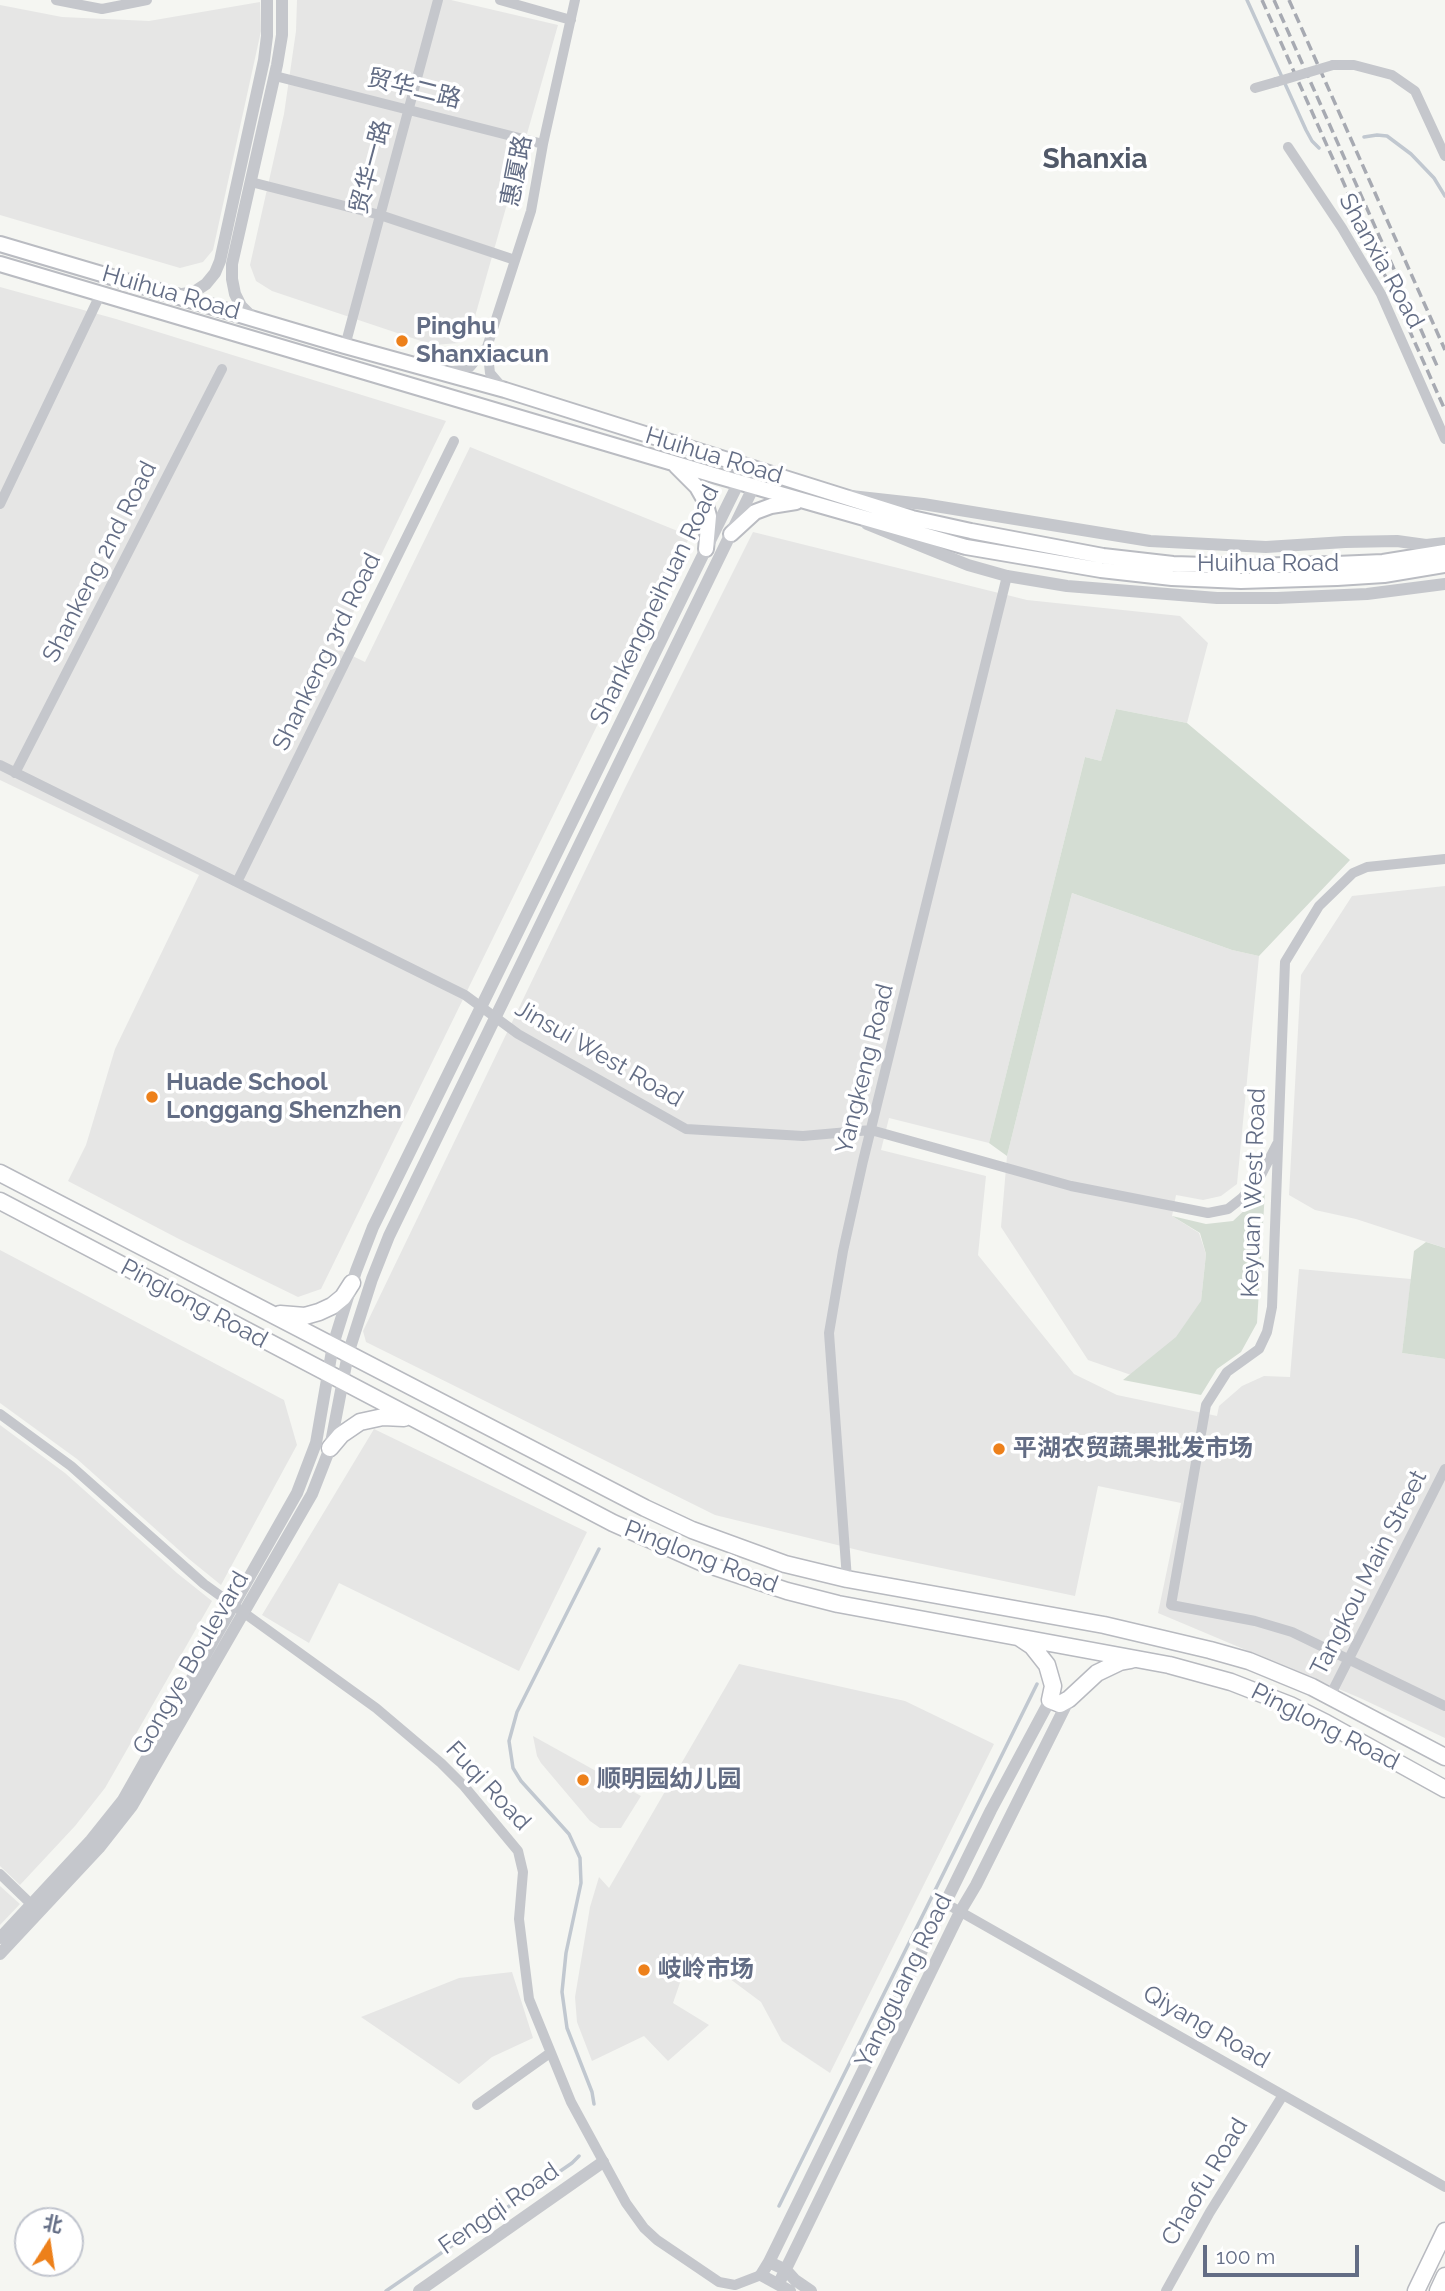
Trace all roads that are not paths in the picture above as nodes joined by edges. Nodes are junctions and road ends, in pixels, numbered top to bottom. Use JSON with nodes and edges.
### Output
{"nodes":[{"id":1,"x":56,"y":0,"type":"edge"},
{"id":2,"x":147,"y":0,"type":"edge"},
{"id":3,"x":267,"y":0,"type":"edge"},
{"id":4,"x":282,"y":0,"type":"edge"},
{"id":5,"x":438,"y":0,"type":"edge"},
{"id":6,"x":500,"y":0,"type":"edge"},
{"id":7,"x":575,"y":0,"type":"edge"},
{"id":8,"x":571,"y":20,"type":"junction"},
{"id":9,"x":275,"y":76,"type":"junction"},
{"id":10,"x":1255,"y":88,"type":"dead end"},
{"id":11,"x":409,"y":109,"type":"junction"},
{"id":12,"x":543,"y":144,"type":"junction"},
{"id":13,"x":1288,"y":147,"type":"dead end"},
{"id":14,"x":1445,"y":156,"type":"edge"},
{"id":15,"x":251,"y":182,"type":"junction"},
{"id":16,"x":380,"y":215,"type":"junction"},
{"id":17,"x":0,"y":244,"type":"edge"},
{"id":18,"x":515,"y":260,"type":"junction"},
{"id":19,"x":0,"y":264,"type":"edge"},
{"id":20,"x":101,"y":293,"type":"junction"},
{"id":21,"x":177,"y":295,"type":"junction"},
{"id":22,"x":251,"y":316,"type":"junction"},
{"id":23,"x":345,"y":346,"type":"junction"},
{"id":24,"x":487,"y":347,"type":"junction"},
{"id":25,"x":222,"y":369,"type":"dead end"},
{"id":26,"x":443,"y":372,"type":"junction"},
{"id":27,"x":505,"y":390,"type":"junction"},
{"id":28,"x":1445,"y":439,"type":"edge"},
{"id":29,"x":454,"y":441,"type":"dead end"},
{"id":30,"x":669,"y":461,"type":"junction"},
{"id":31,"x":753,"y":468,"type":"junction"},
{"id":32,"x":739,"y":482,"type":"junction"},
{"id":33,"x":754,"y":486,"type":"junction"},
{"id":34,"x":839,"y":495,"type":"junction"},
{"id":35,"x":808,"y":502,"type":"junction"},
{"id":36,"x":0,"y":504,"type":"edge"},
{"id":37,"x":834,"y":510,"type":"junction"},
{"id":38,"x":731,"y":534,"type":"junction"},
{"id":39,"x":1445,"y":543,"type":"edge"},
{"id":40,"x":706,"y":549,"type":"junction"},
{"id":41,"x":1445,"y":552,"type":"edge"},
{"id":42,"x":1445,"y":565,"type":"edge"},
{"id":43,"x":1241,"y":573,"type":"junction"},
{"id":44,"x":1007,"y":576,"type":"junction"},
{"id":45,"x":1445,"y":584,"type":"edge"},
{"id":46,"x":0,"y":765,"type":"edge"},
{"id":47,"x":15,"y":773,"type":"junction"},
{"id":48,"x":1445,"y":859,"type":"edge"},
{"id":49,"x":237,"y":883,"type":"junction"},
{"id":50,"x":480,"y":1006,"type":"junction"},
{"id":51,"x":495,"y":1017,"type":"junction"},
{"id":52,"x":871,"y":1130,"type":"junction"},
{"id":53,"x":1277,"y":1144,"type":"junction"},
{"id":54,"x":0,"y":1172,"type":"edge"},
{"id":55,"x":0,"y":1201,"type":"edge"},
{"id":56,"x":352,"y":1283,"type":"junction"},
{"id":57,"x":269,"y":1312,"type":"junction"},
{"id":58,"x":333,"y":1345,"type":"junction"},
{"id":59,"x":348,"y":1354,"type":"junction"},
{"id":60,"x":336,"y":1378,"type":"junction"},
{"id":61,"x":0,"y":1414,"type":"edge"},
{"id":62,"x":423,"y":1424,"type":"junction"},
{"id":63,"x":330,"y":1448,"type":"junction"},
{"id":64,"x":1445,"y":1469,"type":"edge"},
{"id":65,"x":848,"y":1579,"type":"junction"},
{"id":66,"x":239,"y":1610,"type":"junction"},
{"id":67,"x":1011,"y":1634,"type":"junction"},
{"id":68,"x":1144,"y":1660,"type":"junction"},
{"id":69,"x":1349,"y":1660,"type":"junction"},
{"id":70,"x":1331,"y":1696,"type":"junction"},
{"id":71,"x":1069,"y":1699,"type":"junction"},
{"id":72,"x":1050,"y":1700,"type":"junction"},
{"id":73,"x":1445,"y":1706,"type":"edge"},
{"id":74,"x":1445,"y":1757,"type":"edge"},
{"id":75,"x":1445,"y":1789,"type":"edge"},
{"id":76,"x":0,"y":1874,"type":"edge"},
{"id":77,"x":945,"y":1903,"type":"junction"},
{"id":78,"x":31,"y":1904,"type":"junction"},
{"id":79,"x":47,"y":1904,"type":"junction"},
{"id":80,"x":960,"y":1912,"type":"junction"},
{"id":81,"x":0,"y":1938,"type":"edge"},
{"id":82,"x":0,"y":1954,"type":"edge"},
{"id":83,"x":550,"y":2053,"type":"junction"},
{"id":84,"x":1283,"y":2095,"type":"junction"},
{"id":85,"x":477,"y":2105,"type":"dead end"},
{"id":86,"x":603,"y":2162,"type":"junction"},
{"id":87,"x":1445,"y":2187,"type":"edge"},
{"id":88,"x":1445,"y":2231,"type":"edge"},
{"id":89,"x":769,"y":2262,"type":"junction"},
{"id":90,"x":786,"y":2270,"type":"junction"},
{"id":91,"x":761,"y":2275,"type":"junction"},
{"id":92,"x":1445,"y":2276,"type":"edge"},
{"id":93,"x":784,"y":2287,"type":"edge"},
{"id":94,"x":419,"y":2291,"type":"edge"},
{"id":95,"x":811,"y":2291,"type":"edge"},
{"id":96,"x":1166,"y":2291,"type":"edge"},
{"id":97,"x":1416,"y":2291,"type":"edge"},
{"id":98,"x":1438,"y":2291,"type":"edge"}],
"edges":[{"from":1,"to":2,"type":"street"},
{"from":3,"to":21,"type":"street"},
{"from":4,"to":9,"type":"street"},
{"from":5,"to":11,"type":"street","name":"贸华一路"},
{"from":6,"to":8,"type":"street"},
{"from":7,"to":8,"type":"street","name":"惠厦路"},
{"from":8,"to":12,"type":"street","name":"惠厦路"},
{"from":9,"to":11,"type":"street","name":"贸华二路"},
{"from":9,"to":15,"type":"street"},
{"from":10,"to":14,"type":"street","bridge":true},
{"from":11,"to":12,"type":"street","name":"贸华二路"},
{"from":11,"to":16,"type":"street","name":"贸华一路"},
{"from":12,"to":18,"type":"street","name":"惠厦路"},
{"from":13,"to":28,"type":"street","name":"Shanxia Road"},
{"from":15,"to":16,"type":"street"},
{"from":15,"to":22,"type":"street"},
{"from":16,"to":18,"type":"street"},
{"from":16,"to":23,"type":"street","name":"贸华一路"},
{"from":17,"to":21,"type":"main road","name":"Huihua Road"},
{"from":18,"to":24,"type":"street","name":"惠厦路"},
{"from":19,"to":20,"type":"main road","name":"Huihua Road"},
{"from":20,"to":30,"type":"main road","name":"Huihua Road"},
{"from":20,"to":36,"type":"street"},
{"from":21,"to":22,"type":"main road","name":"Huihua Road"},
{"from":22,"to":23,"type":"main road","name":"Huihua Road"},
{"from":23,"to":26,"type":"main road","name":"Huihua Road"},
{"from":24,"to":26,"type":"street"},
{"from":24,"to":27,"type":"street"},
{"from":25,"to":47,"type":"street","name":"Shankeng 2nd Road"},
{"from":26,"to":27,"type":"main road","name":"Huihua Road"},
{"from":27,"to":31,"type":"main road","name":"Huihua Road"},
{"from":29,"to":49,"type":"street","name":"Shankeng 3rd Road"},
{"from":30,"to":32,"type":"main road","name":"Huihua Road"},
{"from":30,"to":40,"type":"main road"},
{"from":31,"to":32,"type":"street","name":"Shankengneihuan Road"},
{"from":31,"to":33,"type":"street","name":"Shankengneihuan Road"},
{"from":31,"to":34,"type":"main road","name":"Huihua Road"},
{"from":32,"to":33,"type":"main road","name":"Huihua Road"},
{"from":32,"to":40,"type":"street","name":"Shankengneihuan Road"},
{"from":33,"to":35,"type":"main road","name":"Huihua Road"},
{"from":33,"to":38,"type":"street","name":"Shankengneihuan Road"},
{"from":34,"to":39,"type":"street"},
{"from":34,"to":43,"type":"main road","name":"Huihua Road"},
{"from":35,"to":37,"type":"main road","name":"Huihua Road"},
{"from":35,"to":38,"type":"main road"},
{"from":37,"to":43,"type":"main road","name":"Huihua Road"},
{"from":37,"to":44,"type":"street"},
{"from":38,"to":51,"type":"street","name":"Shankengneihuan Road"},
{"from":40,"to":50,"type":"street","name":"Shankengneihuan Road"},
{"from":41,"to":43,"type":"main road","name":"Huihua Road"},
{"from":42,"to":43,"type":"main road","name":"Huihua Road"},
{"from":44,"to":45,"type":"street"},
{"from":44,"to":52,"type":"street","name":"Yangkeng Road"},
{"from":46,"to":47,"type":"street","name":"Jinsui West Road"},
{"from":47,"to":49,"type":"street","name":"Jinsui West Road"},
{"from":48,"to":53,"type":"street","name":"Keyuan West Road"},
{"from":49,"to":50,"type":"street","name":"Jinsui West Road"},
{"from":50,"to":51,"type":"street","name":"Jinsui West Road"},
{"from":50,"to":56,"type":"street","name":"Shankengneihuan Road"},
{"from":51,"to":52,"type":"street","name":"Jinsui West Road"},
{"from":51,"to":59,"type":"street","name":"Shankengneihuan Road"},
{"from":52,"to":53,"type":"street","name":"Jinsui West Road"},
{"from":52,"to":65,"type":"street","name":"Yangkeng Road"},
{"from":53,"to":69,"type":"street","name":"Keyuan West Road"},
{"from":54,"to":57,"type":"main road","name":"Pinglong Road"},
{"from":55,"to":60,"type":"main road","name":"Pinglong Road"},
{"from":56,"to":57,"type":"main road"},
{"from":56,"to":58,"type":"street","name":"Shankengneihuan Road"},
{"from":57,"to":58,"type":"main road","name":"Pinglong Road"},
{"from":58,"to":59,"type":"main road","name":"Pinglong Road"},
{"from":58,"to":60,"type":"street","name":"Gongye Boulevard"},
{"from":59,"to":60,"type":"street","name":"Gongye Boulevard"},
{"from":59,"to":65,"type":"main road","name":"Pinglong Road"},
{"from":60,"to":62,"type":"main road","name":"Pinglong Road"},
{"from":60,"to":63,"type":"street","name":"Gongye Boulevard"},
{"from":60,"to":66,"type":"street","name":"Gongye Boulevard"},
{"from":61,"to":66,"type":"street","name":"Fuqi Road"},
{"from":62,"to":63,"type":"main road"},
{"from":62,"to":67,"type":"main road","name":"Pinglong Road"},
{"from":63,"to":66,"type":"street","name":"Gongye Boulevard"},
{"from":64,"to":69,"type":"street","name":"Tangkou Main Street"},
{"from":65,"to":70,"type":"main road","name":"Pinglong Road"},
{"from":66,"to":78,"type":"street","name":"Gongye Boulevard"},
{"from":66,"to":79,"type":"street","name":"Gongye Boulevard"},
{"from":66,"to":83,"type":"street","name":"Fuqi Road"},
{"from":67,"to":68,"type":"main road","name":"Pinglong Road"},
{"from":67,"to":72,"type":"main road"},
{"from":68,"to":71,"type":"main road"},
{"from":68,"to":75,"type":"main road","name":"Pinglong Road"},
{"from":69,"to":70,"type":"street","name":"Tangkou Main Street"},
{"from":69,"to":73,"type":"street"},
{"from":70,"to":74,"type":"main road","name":"Pinglong Road"},
{"from":71,"to":72,"type":"main road"},
{"from":71,"to":80,"type":"street","name":"Yangguang Road"},
{"from":72,"to":77,"type":"street","name":"Yangguang Road"},
{"from":76,"to":78,"type":"street"},
{"from":77,"to":80,"type":"street","name":"Qiyang Road"},
{"from":77,"to":89,"type":"street","name":"Yangguang Road"},
{"from":78,"to":79,"type":"street"},
{"from":78,"to":81,"type":"street","name":"Gongye Boulevard"},
{"from":79,"to":82,"type":"street","name":"Gongye Boulevard"},
{"from":80,"to":84,"type":"street","name":"Qiyang Road"},
{"from":80,"to":90,"type":"street","name":"Yangguang Road"},
{"from":83,"to":85,"type":"street"},
{"from":83,"to":86,"type":"street","name":"Fuqi Road"},
{"from":84,"to":87,"type":"street","name":"Qiyang Road"},
{"from":84,"to":96,"type":"street","name":"Chaofu Road"},
{"from":86,"to":91,"type":"street","name":"Fuqi Road"},
{"from":86,"to":94,"type":"street","name":"Fengqi Road"},
{"from":88,"to":97,"type":"main road"},
{"from":89,"to":90,"type":"street"},
{"from":89,"to":91,"type":"street"},
{"from":90,"to":93,"type":"street","name":"Yangguang Road"},
{"from":90,"to":95,"type":"street"},
{"from":91,"to":93,"type":"street"},
{"from":92,"to":98,"type":"main road"}]}
